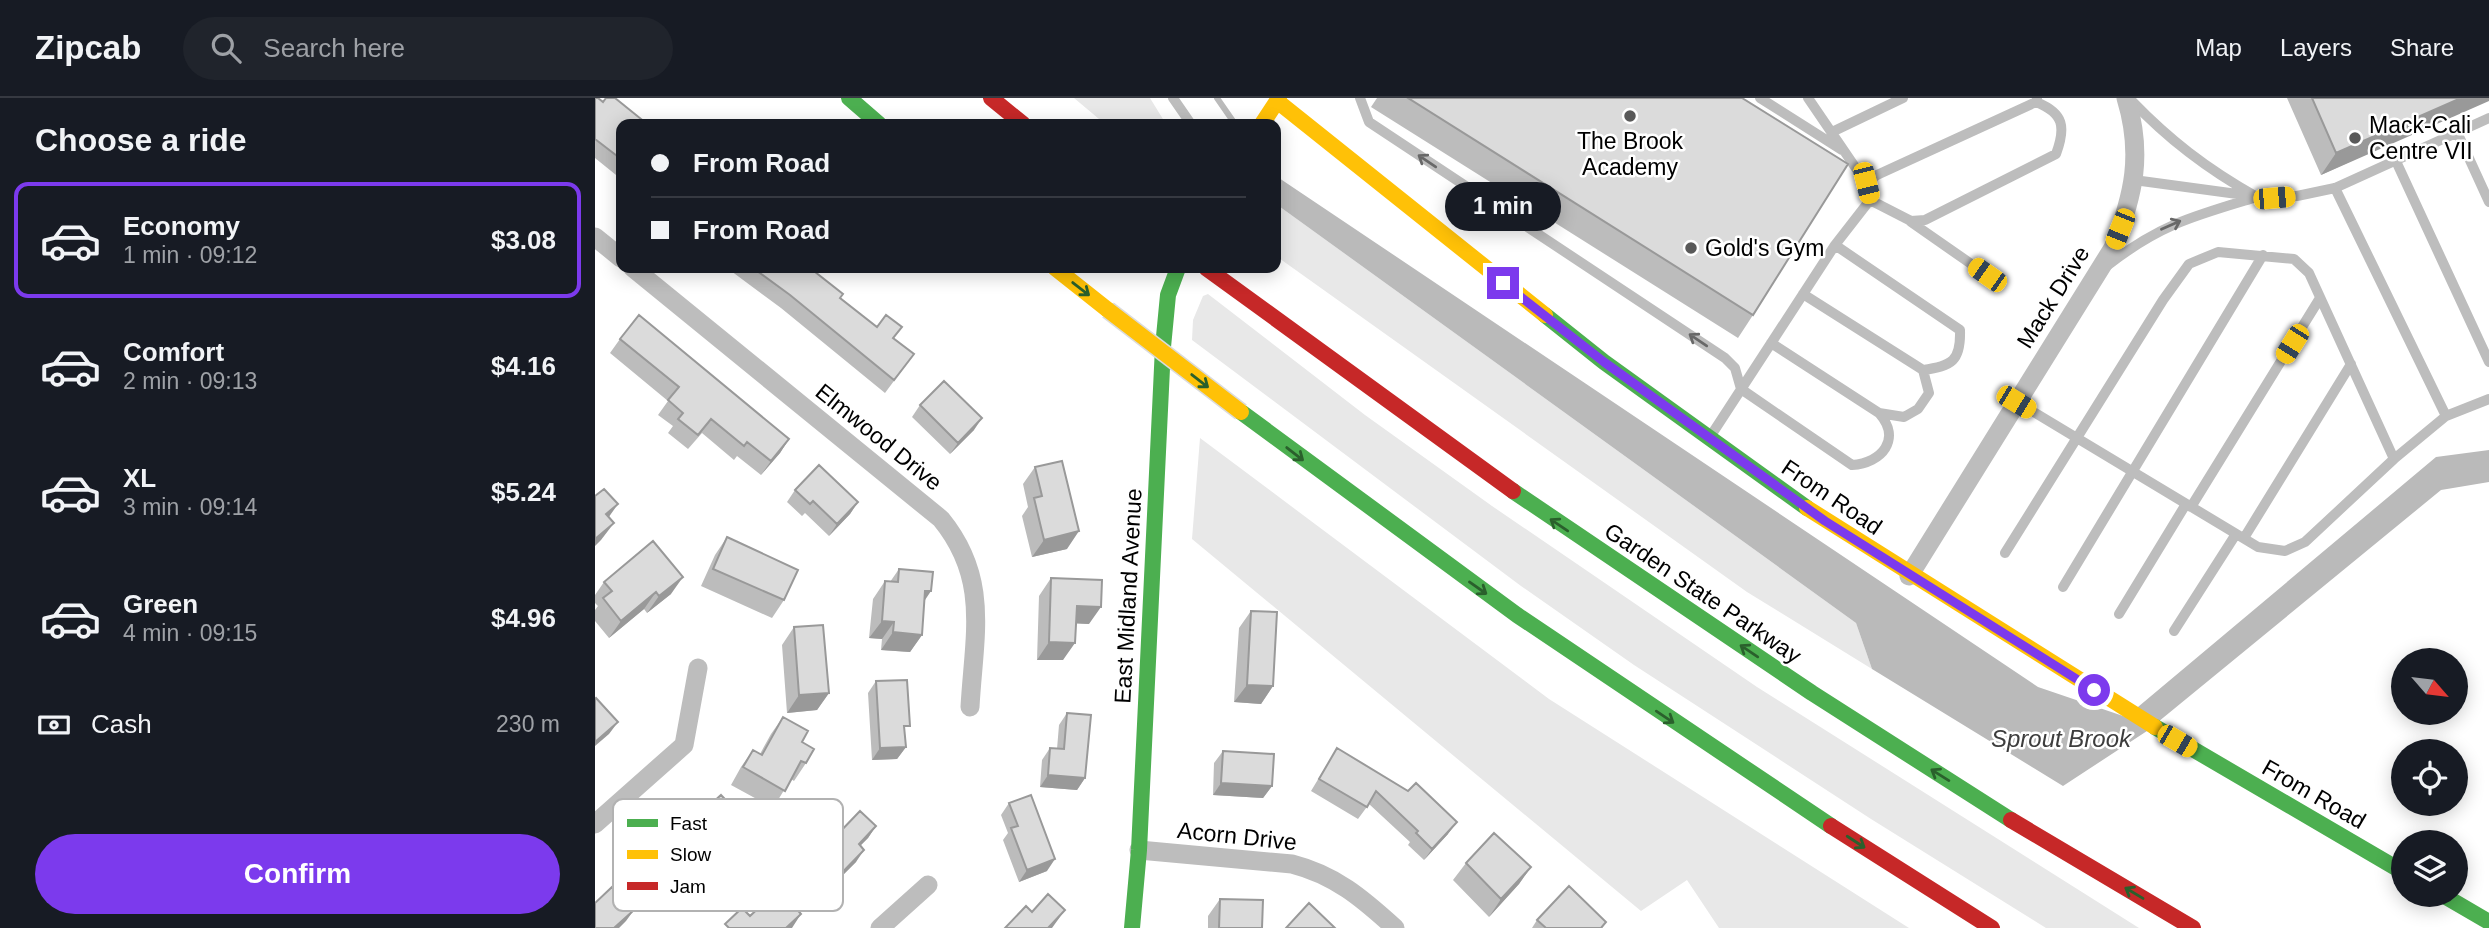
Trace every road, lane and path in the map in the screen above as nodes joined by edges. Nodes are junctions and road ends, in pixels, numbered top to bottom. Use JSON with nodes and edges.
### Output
{"nodes":[{"id":1,"x":849,"y":98,"type":"edge"},
{"id":2,"x":991,"y":98,"type":"edge"},
{"id":3,"x":1173,"y":98,"type":"edge"},
{"id":4,"x":1360,"y":98,"type":"edge"},
{"id":5,"x":1760,"y":98,"type":"edge"},
{"id":6,"x":1808,"y":98,"type":"edge"},
{"id":7,"x":1903,"y":98,"type":"edge"},
{"id":8,"x":2128,"y":98,"type":"edge"},
{"id":9,"x":1278,"y":99,"type":"edge"},
{"id":10,"x":2037,"y":100,"type":"edge"},
{"id":11,"x":2489,"y":118,"type":"edge"},
{"id":12,"x":873,"y":119,"type":"edge"},
{"id":13,"x":1017,"y":119,"type":"edge"},
{"id":14,"x":1188,"y":119,"type":"edge"},
{"id":15,"x":1265,"y":119,"type":"edge"},
{"id":16,"x":1832,"y":132,"type":"junction"},
{"id":17,"x":2457,"y":132,"type":"junction"},
{"id":18,"x":1845,"y":152,"type":"junction"},
{"id":19,"x":2395,"y":159,"type":"junction"},
{"id":20,"x":2134,"y":180,"type":"junction"},
{"id":21,"x":1866,"y":183,"type":"junction"},
{"id":22,"x":2335,"y":188,"type":"junction"},
{"id":23,"x":2257,"y":197,"type":"junction"},
{"id":24,"x":1870,"y":200,"type":"junction"},
{"id":25,"x":2489,"y":202,"type":"edge"},
{"id":26,"x":1911,"y":221,"type":"junction"},
{"id":27,"x":595,"y":237,"type":"edge"},
{"id":28,"x":1835,"y":245,"type":"junction"},
{"id":29,"x":616,"y":254,"type":"edge"},
{"id":30,"x":2263,"y":256,"type":"junction"},
{"id":31,"x":639,"y":273,"type":"edge"},
{"id":32,"x":1061,"y":273,"type":"edge"},
{"id":33,"x":1176,"y":273,"type":"edge"},
{"id":34,"x":1213,"y":273,"type":"edge"},
{"id":35,"x":1987,"y":275,"type":"dead end"},
{"id":36,"x":2094,"y":276,"type":"junction"},
{"id":37,"x":1803,"y":294,"type":"junction"},
{"id":38,"x":2320,"y":298,"type":"junction"},
{"id":39,"x":1771,"y":343,"type":"junction"},
{"id":40,"x":2489,"y":362,"type":"edge"},
{"id":41,"x":2351,"y":364,"type":"junction"},
{"id":42,"x":1923,"y":370,"type":"junction"},
{"id":43,"x":1741,"y":389,"type":"junction"},
{"id":44,"x":2489,"y":399,"type":"edge"},
{"id":45,"x":2016,"y":402,"type":"junction"},
{"id":46,"x":1879,"y":412,"type":"junction"},
{"id":47,"x":2446,"y":416,"type":"junction"},
{"id":48,"x":2077,"y":438,"type":"junction"},
{"id":49,"x":1709,"y":439,"type":"junction"},
{"id":50,"x":2394,"y":460,"type":"junction"},
{"id":51,"x":2133,"y":472,"type":"junction"},
{"id":52,"x":2189,"y":505,"type":"junction"},
{"id":53,"x":2240,"y":536,"type":"junction"},
{"id":54,"x":2005,"y":553,"type":"dead end"},
{"id":55,"x":1909,"y":576,"type":"junction"},
{"id":56,"x":2063,"y":587,"type":"dead end"},
{"id":57,"x":2119,"y":614,"type":"dead end"},
{"id":58,"x":2173,"y":631,"type":"dead end"},
{"id":59,"x":698,"y":668,"type":"dead end"},
{"id":60,"x":970,"y":707,"type":"dead end"},
{"id":61,"x":623,"y":799,"type":"edge"},
{"id":62,"x":613,"y":808,"type":"edge"},
{"id":63,"x":595,"y":824,"type":"edge"},
{"id":64,"x":1139,"y":850,"type":"junction"},
{"id":65,"x":2391,"y":865,"type":"edge"},
{"id":66,"x":928,"y":885,"type":"dead end"},
{"id":67,"x":2468,"y":907,"type":"edge"},
{"id":68,"x":2486,"y":915,"type":"edge"},
{"id":69,"x":2168,"y":922,"type":"edge"},
{"id":70,"x":880,"y":928,"type":"edge"},
{"id":71,"x":1132,"y":928,"type":"edge"},
{"id":72,"x":1395,"y":928,"type":"edge"},
{"id":73,"x":1992,"y":928,"type":"edge"},
{"id":74,"x":2193,"y":928,"type":"edge"}],
"edges":[{"from":1,"to":12,"type":"main road"},
{"from":2,"to":13,"type":"main road"},
{"from":3,"to":14,"type":"lane"},
{"from":43,"to":4,"type":"lane","one_way":true},
{"from":5,"to":18,"type":"lane"},
{"from":6,"to":16,"type":"lane"},
{"from":7,"to":16,"type":"lane"},
{"from":8,"to":20,"type":"street","name":"Mack Drive"},
{"from":8,"to":23,"type":"lane"},
{"from":9,"to":15,"type":"main road"},
{"from":9,"to":49,"type":"main road","name":"From Road"},
{"from":10,"to":21,"type":"lane"},
{"from":10,"to":26,"type":"lane"},
{"from":11,"to":17,"type":"lane"},
{"from":16,"to":18,"type":"lane"},
{"from":17,"to":19,"type":"lane"},
{"from":17,"to":25,"type":"lane"},
{"from":18,"to":21,"type":"lane"},
{"from":19,"to":22,"type":"lane"},
{"from":19,"to":40,"type":"lane"},
{"from":20,"to":23,"type":"lane"},
{"from":20,"to":36,"type":"street","name":"Mack Drive"},
{"from":21,"to":24,"type":"lane"},
{"from":22,"to":23,"type":"lane"},
{"from":22,"to":47,"type":"lane"},
{"from":36,"to":23,"type":"lane","one_way":true},
{"from":24,"to":26,"type":"lane"},
{"from":24,"to":28,"type":"lane"},
{"from":26,"to":35,"type":"lane"},
{"from":27,"to":29,"type":"street"},
{"from":28,"to":37,"type":"lane"},
{"from":28,"to":42,"type":"lane"},
{"from":30,"to":38,"type":"lane"},
{"from":30,"to":48,"type":"lane"},
{"from":30,"to":51,"type":"lane"},
{"from":31,"to":60,"type":"street","name":"Elmwood Drive"},
{"from":32,"to":73,"type":"main road","one_way":true,"bridge":true},
{"from":33,"to":64,"type":"main road","name":"East Midland Avenue"},
{"from":69,"to":34,"type":"main road","name":"Garden State Parkway","one_way":true},
{"from":36,"to":45,"type":"street","name":"Mack Drive"},
{"from":37,"to":39,"type":"lane"},
{"from":37,"to":42,"type":"lane"},
{"from":38,"to":41,"type":"lane"},
{"from":38,"to":52,"type":"lane"},
{"from":39,"to":43,"type":"lane"},
{"from":39,"to":46,"type":"lane"},
{"from":41,"to":50,"type":"lane"},
{"from":41,"to":53,"type":"lane"},
{"from":42,"to":46,"type":"lane"},
{"from":43,"to":46,"type":"lane"},
{"from":43,"to":49,"type":"lane"},
{"from":44,"to":47,"type":"lane"},
{"from":45,"to":48,"type":"lane"},
{"from":45,"to":55,"type":"street","name":"Mack Drive"},
{"from":47,"to":50,"type":"lane"},
{"from":48,"to":51,"type":"lane"},
{"from":48,"to":54,"type":"lane"},
{"from":49,"to":55,"type":"main road","name":"From Road"},
{"from":50,"to":53,"type":"lane"},
{"from":51,"to":52,"type":"lane"},
{"from":51,"to":56,"type":"lane"},
{"from":52,"to":53,"type":"lane"},
{"from":52,"to":57,"type":"lane"},
{"from":53,"to":58,"type":"lane"},
{"from":55,"to":65,"type":"main road","name":"From Road"},
{"from":59,"to":61,"type":"street"},
{"from":62,"to":63,"type":"street"},
{"from":64,"to":71,"type":"main road","name":"East Midland Avenue"},
{"from":64,"to":72,"type":"street","name":"Acorn Drive"},
{"from":66,"to":70,"type":"street"},
{"from":67,"to":68,"type":"main road"},
{"from":69,"to":74,"type":"main road","name":"Garden State Parkway"}]}
